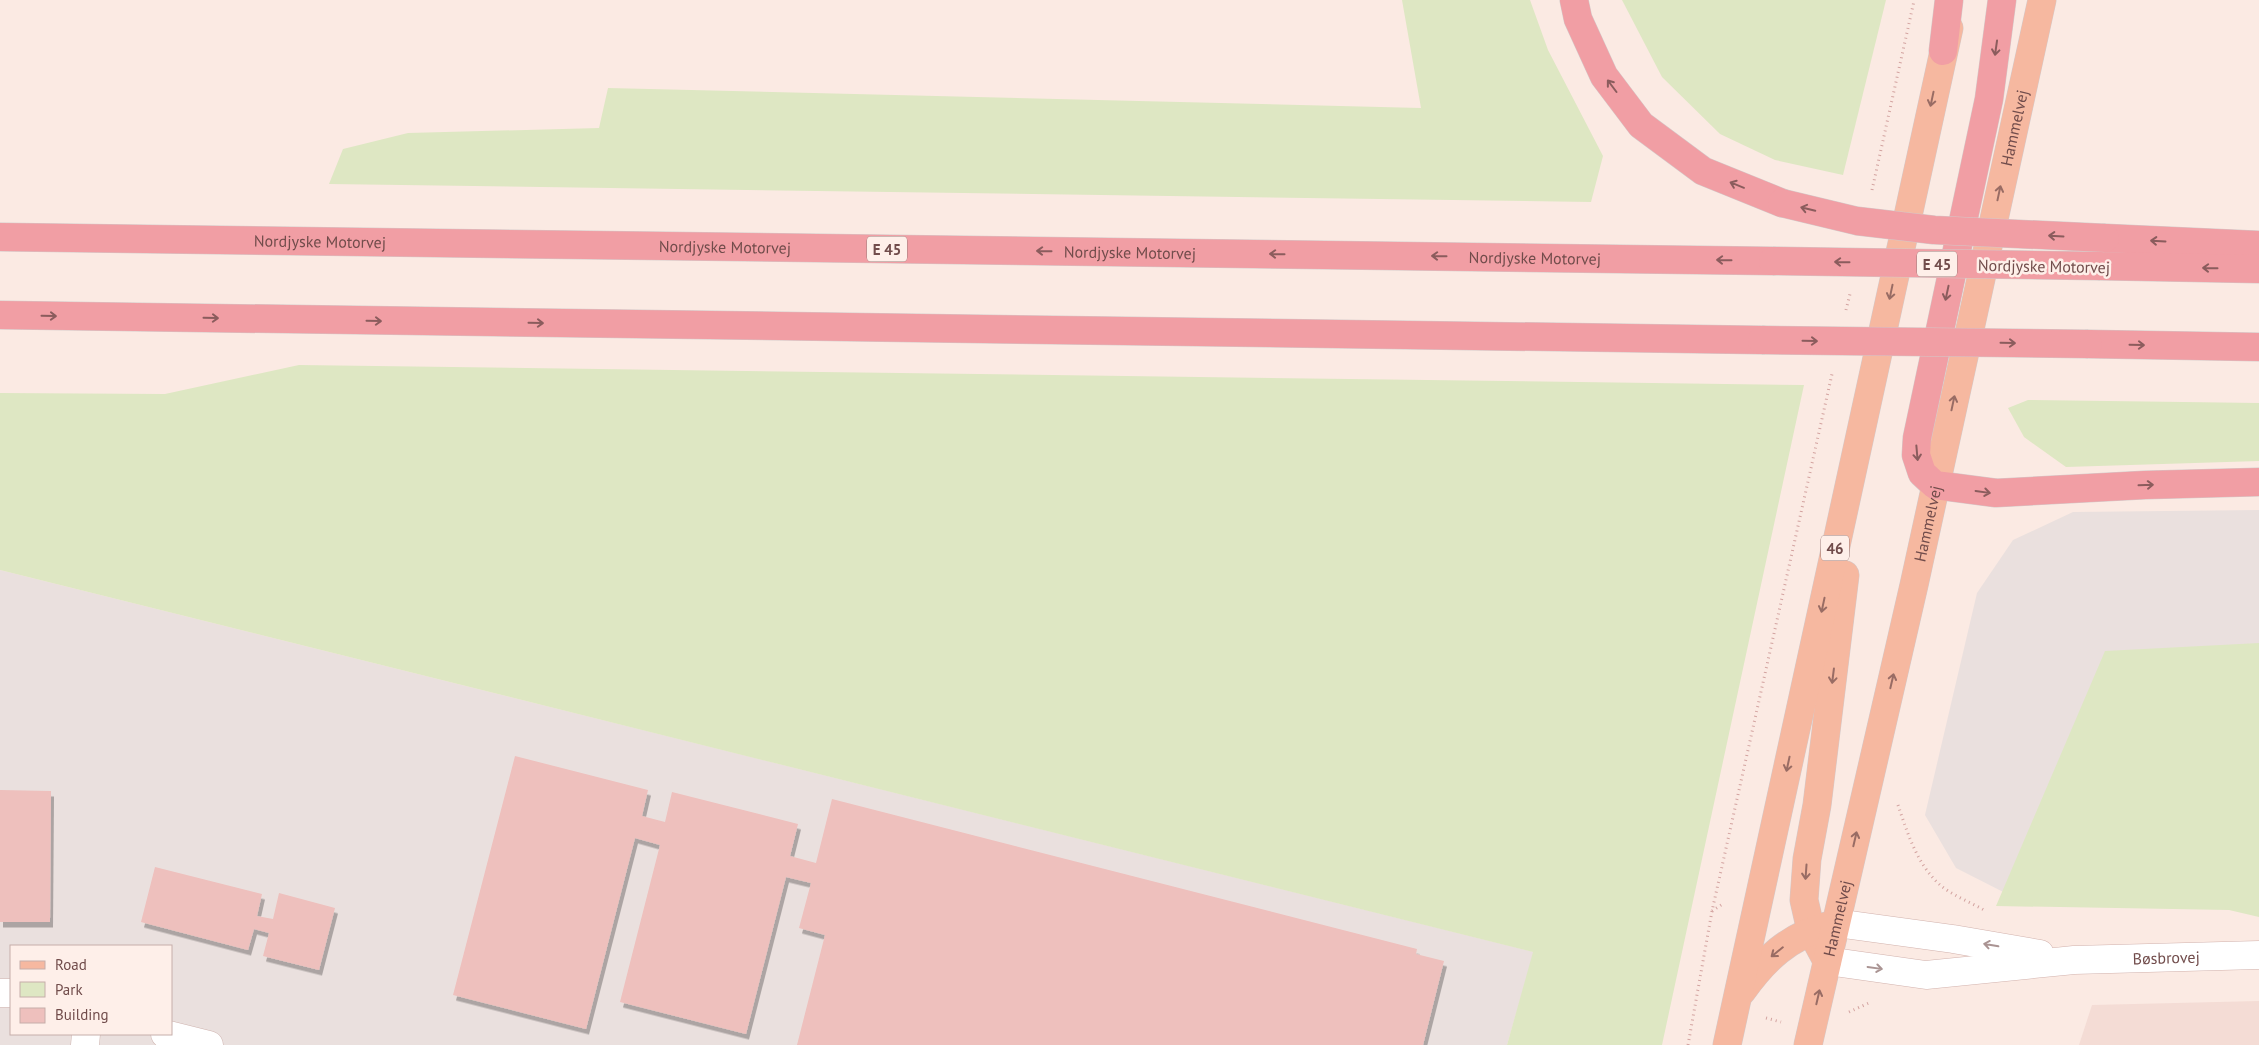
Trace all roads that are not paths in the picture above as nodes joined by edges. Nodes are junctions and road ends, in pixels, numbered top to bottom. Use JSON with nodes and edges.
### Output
{"nodes":[{"id":1,"x":1574,"y":0,"type":"edge"},
{"id":2,"x":1950,"y":0,"type":"edge"},
{"id":3,"x":1956,"y":0,"type":"edge"},
{"id":4,"x":2002,"y":0,"type":"edge"},
{"id":5,"x":2042,"y":0,"type":"edge"},
{"id":6,"x":1942,"y":52,"type":"junction"},
{"id":7,"x":0,"y":236,"type":"edge"},
{"id":8,"x":2259,"y":245,"type":"edge"},
{"id":9,"x":2259,"y":269,"type":"edge"},
{"id":10,"x":0,"y":315,"type":"edge"},
{"id":11,"x":2259,"y":347,"type":"edge"},
{"id":12,"x":1867,"y":402,"type":"junction"},
{"id":13,"x":2259,"y":482,"type":"edge"},
{"id":14,"x":1935,"y":485,"type":"junction"},
{"id":15,"x":1823,"y":927,"type":"junction"},
{"id":16,"x":2259,"y":955,"type":"edge"},
{"id":17,"x":2074,"y":960,"type":"junction"},
{"id":18,"x":1827,"y":961,"type":"junction"},
{"id":19,"x":1738,"y":996,"type":"junction"},
{"id":20,"x":169,"y":1035,"type":"edge"},
{"id":21,"x":209,"y":1045,"type":"edge"},
{"id":22,"x":1727,"y":1045,"type":"edge"},
{"id":23,"x":1808,"y":1045,"type":"edge"}],
"edges":[{"from":8,"to":1,"type":"highway","one_way":true,"bridge":true},
{"from":2,"to":6,"type":"highway"},
{"from":3,"to":6,"type":"main road","number":"46"},
{"from":4,"to":14,"type":"highway","one_way":true},
{"from":14,"to":5,"type":"main road","name":"Hammelvej","one_way":true},
{"from":6,"to":12,"type":"main road","number":"46","one_way":true},
{"from":9,"to":7,"type":"highway","name":"Nordjyske Motorvej","number":"E 45","one_way":true,"bridge":true},
{"from":10,"to":11,"type":"highway","one_way":true,"bridge":true},
{"from":12,"to":15,"type":"main road","one_way":true},
{"from":12,"to":19,"type":"main road","number":"46","one_way":true},
{"from":14,"to":13,"type":"highway","one_way":true},
{"from":15,"to":14,"type":"main road","name":"Hammelvej","one_way":true},
{"from":17,"to":15,"type":"street","one_way":true},
{"from":15,"to":18,"type":"main road","name":"Hammelvej"},
{"from":15,"to":19,"type":"main road","one_way":true},
{"from":16,"to":17,"type":"street","name":"Bøsbrovej"},
{"from":18,"to":17,"type":"street","one_way":true},
{"from":23,"to":18,"type":"main road","name":"Hammelvej","one_way":true},
{"from":19,"to":22,"type":"main road","number":"46"},
{"from":20,"to":21,"type":"street"}]}
